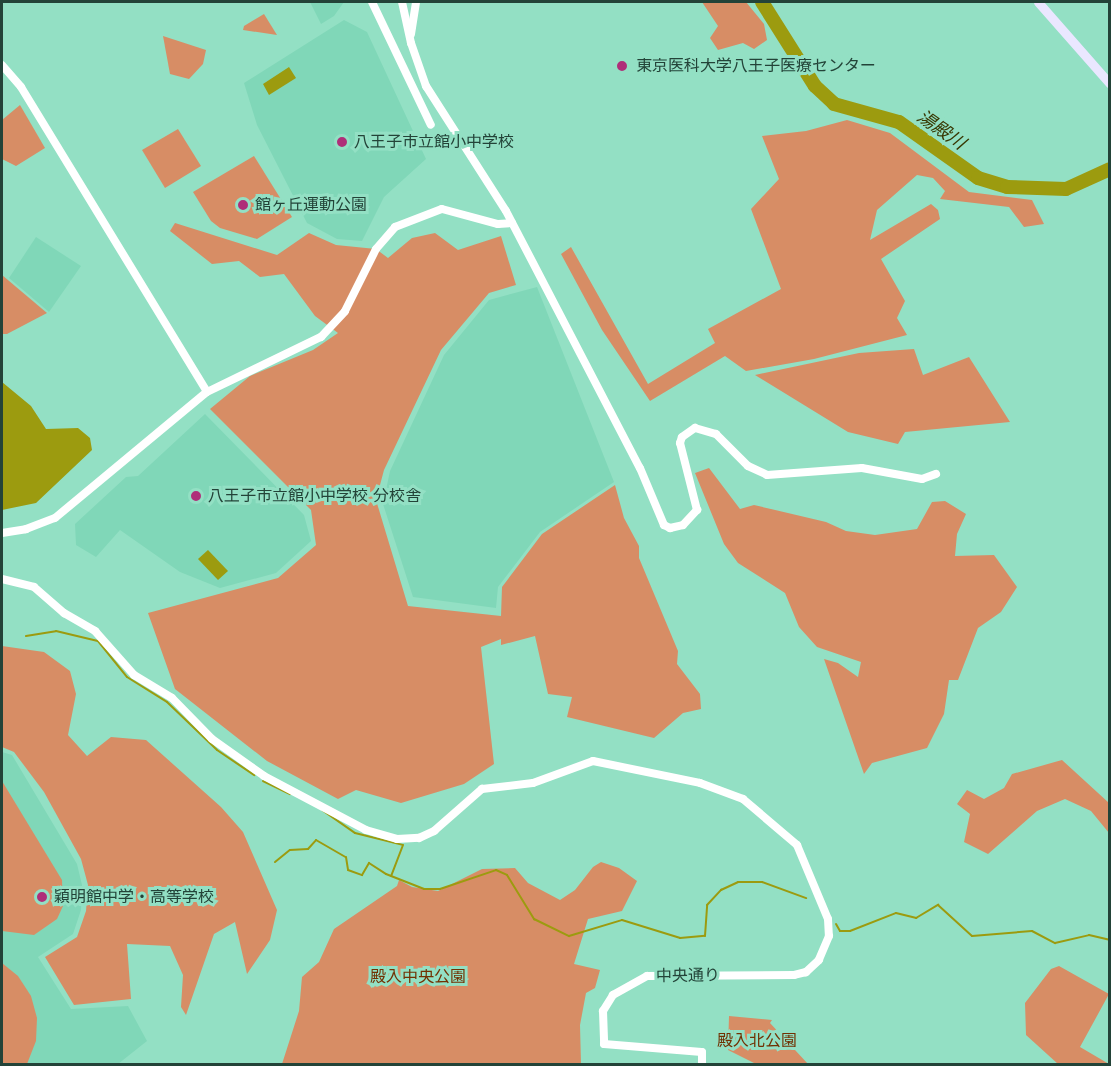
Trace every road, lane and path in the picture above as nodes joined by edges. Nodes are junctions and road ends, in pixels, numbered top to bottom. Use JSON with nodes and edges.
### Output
{"nodes":[{"id":1,"x":372,"y":2,"type":"edge"},
{"id":2,"x":402,"y":2,"type":"edge"},
{"id":3,"x":416,"y":2,"type":"edge"},
{"id":4,"x":1038,"y":2,"type":"edge"},
{"id":5,"x":411,"y":43,"type":"junction"},
{"id":6,"x":2,"y":66,"type":"edge"},
{"id":7,"x":1110,"y":84,"type":"edge"},
{"id":8,"x":431,"y":125,"type":"dead end"},
{"id":9,"x":512,"y":223,"type":"junction"},
{"id":10,"x":207,"y":392,"type":"junction"},
{"id":11,"x":936,"y":474,"type":"dead end"},
{"id":12,"x":2,"y":533,"type":"edge"},
{"id":13,"x":2,"y":579,"type":"edge"},
{"id":14,"x":702,"y":1065,"type":"edge"}],
"edges":[{"from":1,"to":8,"type":"street"},
{"from":2,"to":5,"type":"street"},
{"from":3,"to":5,"type":"street"},
{"from":4,"to":7,"type":"main road"},
{"from":5,"to":9,"type":"street"},
{"from":6,"to":10,"type":"street"},
{"from":9,"to":10,"type":"street"},
{"from":9,"to":11,"type":"street"},
{"from":10,"to":12,"type":"street"},
{"from":13,"to":14,"type":"street","name":"中央通り"}]}
